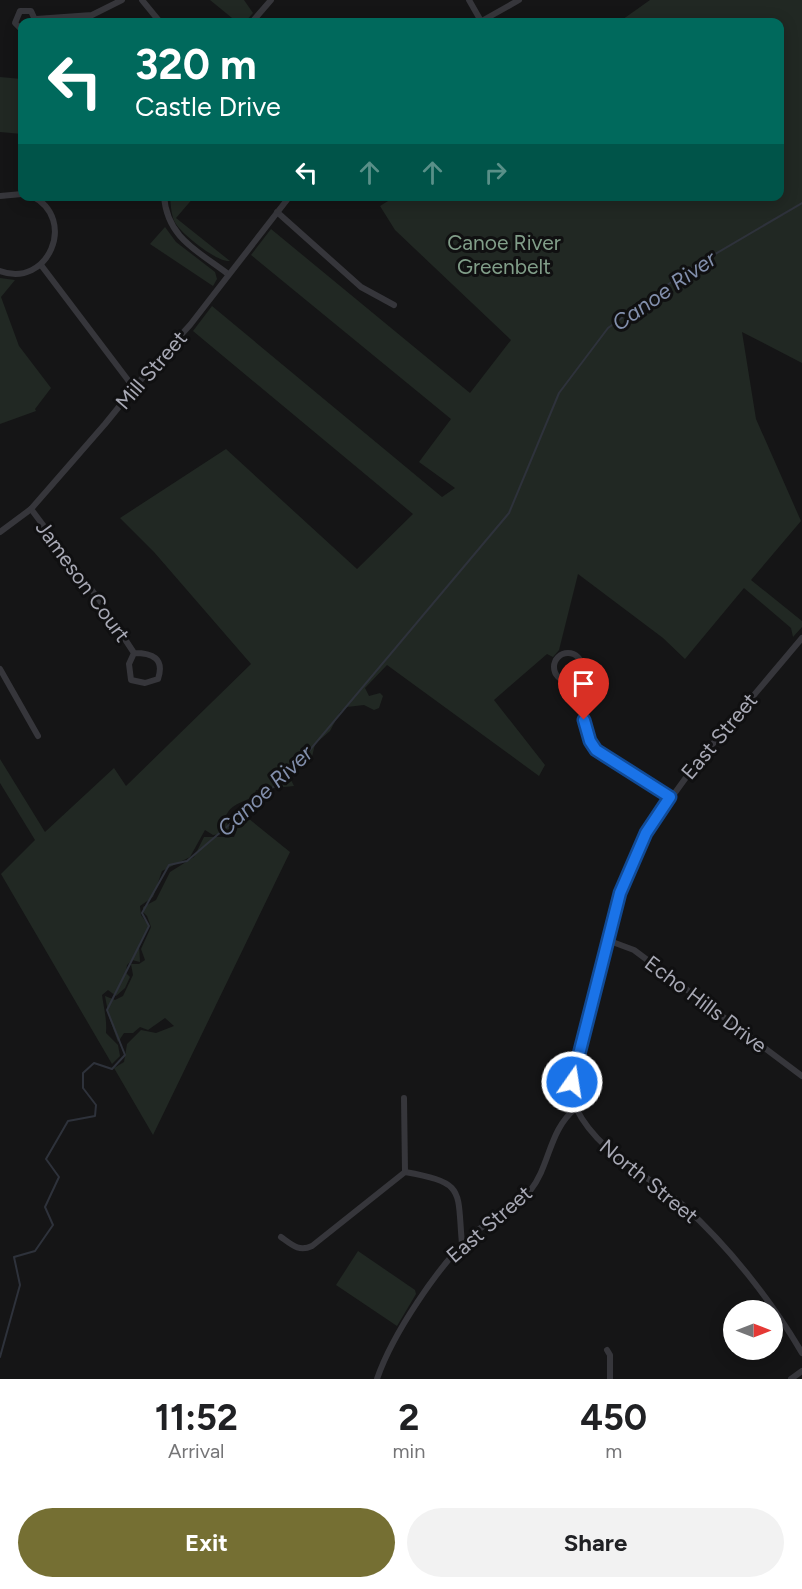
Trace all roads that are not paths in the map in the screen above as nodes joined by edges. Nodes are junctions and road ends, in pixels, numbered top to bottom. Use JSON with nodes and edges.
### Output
{"nodes":[{"id":1,"x":122,"y":0,"type":"edge"},
{"id":2,"x":142,"y":0,"type":"edge"},
{"id":3,"x":271,"y":0,"type":"edge"},
{"id":4,"x":469,"y":0,"type":"edge"},
{"id":5,"x":519,"y":0,"type":"edge"},
{"id":6,"x":34,"y":18,"type":"edge"},
{"id":7,"x":64,"y":18,"type":"edge"},
{"id":8,"x":157,"y":18,"type":"edge"},
{"id":9,"x":255,"y":18,"type":"edge"},
{"id":10,"x":479,"y":18,"type":"edge"},
{"id":11,"x":488,"y":18,"type":"edge"},
{"id":12,"x":18,"y":25,"type":"edge"},
{"id":13,"x":18,"y":194,"type":"edge"},
{"id":14,"x":0,"y":196,"type":"edge"},
{"id":15,"x":38,"y":201,"type":"edge"},
{"id":16,"x":165,"y":201,"type":"edge"},
{"id":17,"x":286,"y":201,"type":"edge"},
{"id":18,"x":278,"y":212,"type":"junction"},
{"id":19,"x":40,"y":265,"type":"junction"},
{"id":20,"x":0,"y":271,"type":"edge"},
{"id":21,"x":228,"y":274,"type":"junction"},
{"id":22,"x":394,"y":305,"type":"dead end"},
{"id":23,"x":134,"y":388,"type":"junction"},
{"id":24,"x":31,"y":508,"type":"junction"},
{"id":25,"x":0,"y":532,"type":"edge"},
{"id":26,"x":802,"y":638,"type":"edge"},
{"id":27,"x":134,"y":653,"type":"junction"},
{"id":28,"x":0,"y":669,"type":"edge"},
{"id":29,"x":572,"y":681,"type":"junction"},
{"id":30,"x":38,"y":736,"type":"dead end"},
{"id":31,"x":670,"y":797,"type":"junction"},
{"id":32,"x":607,"y":940,"type":"junction"},
{"id":33,"x":802,"y":1076,"type":"edge"},
{"id":34,"x":404,"y":1098,"type":"dead end"},
{"id":35,"x":576,"y":1108,"type":"junction"},
{"id":36,"x":405,"y":1172,"type":"junction"},
{"id":37,"x":281,"y":1237,"type":"dead end"},
{"id":38,"x":462,"y":1244,"type":"junction"},
{"id":39,"x":607,"y":1350,"type":"dead end"},
{"id":40,"x":802,"y":1353,"type":"edge"},
{"id":41,"x":802,"y":1371,"type":"edge"},
{"id":42,"x":377,"y":1379,"type":"edge"},
{"id":43,"x":610,"y":1379,"type":"edge"},
{"id":44,"x":791,"y":1379,"type":"edge"}],
"edges":[{"from":1,"to":7,"type":"street"},
{"from":2,"to":8,"type":"street"},
{"from":3,"to":9,"type":"street"},
{"from":4,"to":10,"type":"street"},
{"from":5,"to":11,"type":"street"},
{"from":6,"to":12,"type":"street"},
{"from":13,"to":14,"type":"street"},
{"from":15,"to":19,"type":"street"},
{"from":16,"to":21,"type":"street"},
{"from":17,"to":18,"type":"street","name":"Mill Street"},
{"from":18,"to":21,"type":"street","name":"Mill Street"},
{"from":18,"to":22,"type":"street"},
{"from":19,"to":20,"type":"street"},
{"from":19,"to":23,"type":"street"},
{"from":21,"to":23,"type":"street","name":"Mill Street"},
{"from":23,"to":24,"type":"street","name":"Mill Street"},
{"from":24,"to":25,"type":"street","name":"Mill Street"},
{"from":24,"to":27,"type":"street","name":"Jameson Court"},
{"from":26,"to":31,"type":"street","name":"East Street"},
{"from":27,"to":27,"type":"street","name":"Jameson Court"},
{"from":28,"to":30,"type":"street"},
{"from":29,"to":29,"type":"street"},
{"from":29,"to":31,"type":"street"},
{"from":31,"to":32,"type":"street","name":"East Street"},
{"from":32,"to":33,"type":"street","name":"Echo Hills Drive"},
{"from":32,"to":35,"type":"street","name":"East Street"},
{"from":34,"to":36,"type":"street"},
{"from":35,"to":38,"type":"street","name":"East Street"},
{"from":35,"to":40,"type":"street","name":"North Street"},
{"from":36,"to":37,"type":"street"},
{"from":36,"to":38,"type":"street"},
{"from":38,"to":42,"type":"street","name":"East Street"},
{"from":39,"to":43,"type":"street"},
{"from":41,"to":44,"type":"street"}]}
